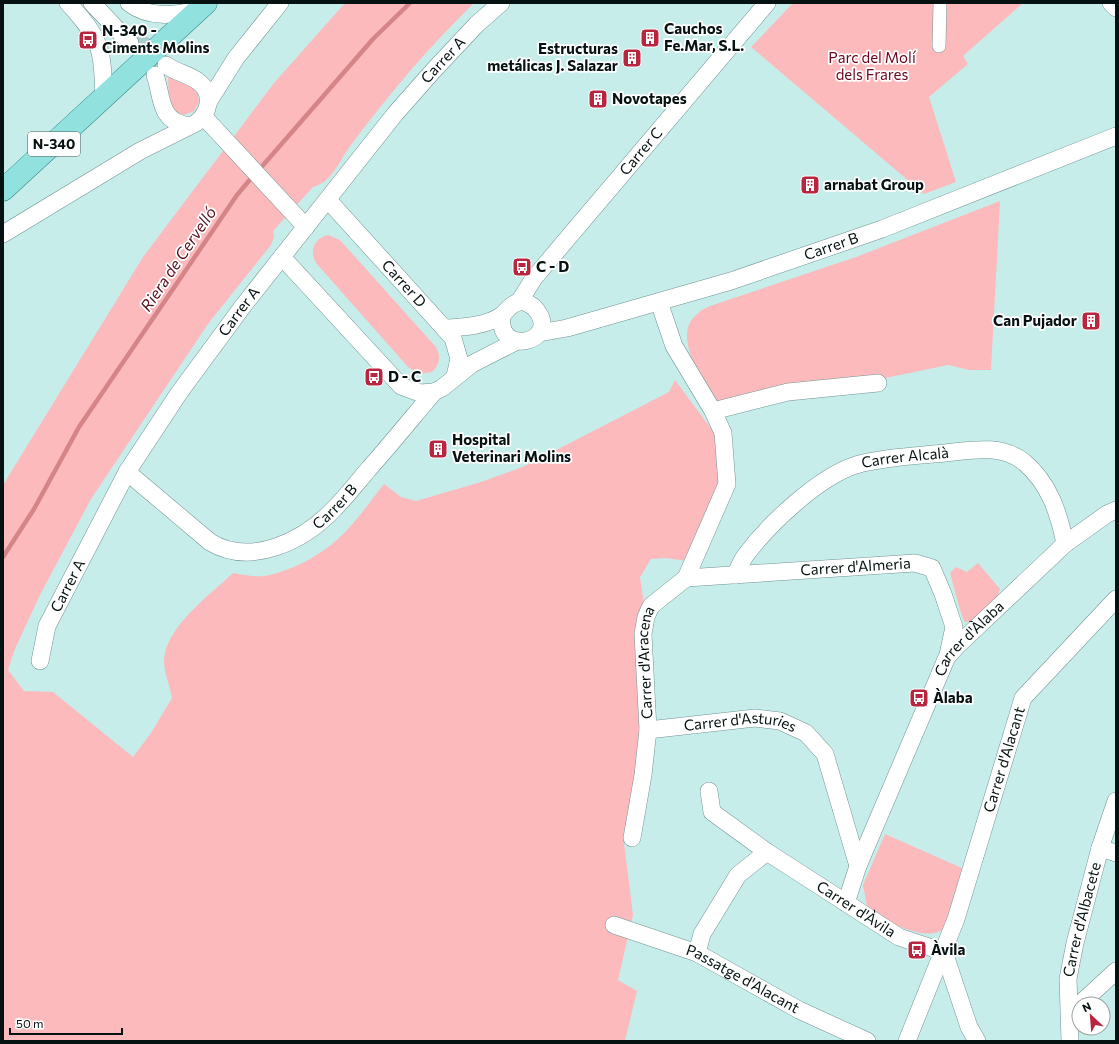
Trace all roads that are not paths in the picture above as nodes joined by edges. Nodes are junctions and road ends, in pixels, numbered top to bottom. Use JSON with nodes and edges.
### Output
{"nodes":[{"id":1,"x":68,"y":3,"type":"edge"},
{"id":2,"x":92,"y":3,"type":"edge"},
{"id":3,"x":104,"y":3,"type":"edge"},
{"id":4,"x":129,"y":3,"type":"edge"},
{"id":5,"x":280,"y":3,"type":"edge"},
{"id":6,"x":500,"y":3,"type":"edge"},
{"id":7,"x":767,"y":3,"type":"edge"},
{"id":8,"x":940,"y":3,"type":"edge"},
{"id":9,"x":1111,"y":3,"type":"edge"},
{"id":10,"x":202,"y":6,"type":"edge"},
{"id":11,"x":1116,"y":8,"type":"edge"},
{"id":12,"x":939,"y":46,"type":"dead end"},
{"id":13,"x":104,"y":97,"type":"junction"},
{"id":14,"x":209,"y":101,"type":"junction"},
{"id":15,"x":204,"y":117,"type":"junction"},
{"id":16,"x":188,"y":126,"type":"junction"},
{"id":17,"x":1116,"y":136,"type":"edge"},
{"id":18,"x":3,"y":190,"type":"edge"},
{"id":19,"x":328,"y":200,"type":"junction"},
{"id":20,"x":301,"y":221,"type":"junction"},
{"id":21,"x":3,"y":234,"type":"edge"},
{"id":22,"x":282,"y":257,"type":"junction"},
{"id":23,"x":520,"y":302,"type":"junction"},
{"id":24,"x":658,"y":302,"type":"junction"},
{"id":25,"x":502,"y":314,"type":"junction"},
{"id":26,"x":446,"y":328,"type":"junction"},
{"id":27,"x":540,"y":333,"type":"junction"},
{"id":28,"x":517,"y":341,"type":"junction"},
{"id":29,"x":455,"y":376,"type":"junction"},
{"id":30,"x":878,"y":383,"type":"dead end"},
{"id":31,"x":434,"y":392,"type":"junction"},
{"id":32,"x":713,"y":411,"type":"junction"},
{"id":33,"x":127,"y":472,"type":"junction"},
{"id":34,"x":1116,"y":510,"type":"edge"},
{"id":35,"x":1065,"y":544,"type":"junction"},
{"id":36,"x":736,"y":575,"type":"junction"},
{"id":37,"x":686,"y":578,"type":"junction"},
{"id":38,"x":1116,"y":599,"type":"edge"},
{"id":39,"x":962,"y":631,"type":"junction"},
{"id":40,"x":40,"y":661,"type":"dead end"},
{"id":41,"x":648,"y":730,"type":"junction"},
{"id":42,"x":709,"y":792,"type":"dead end"},
{"id":43,"x":1116,"y":801,"type":"edge"},
{"id":44,"x":632,"y":838,"type":"dead end"},
{"id":45,"x":1108,"y":850,"type":"edge"},
{"id":46,"x":767,"y":852,"type":"junction"},
{"id":47,"x":858,"y":866,"type":"junction"},
{"id":48,"x":846,"y":903,"type":"junction"},
{"id":49,"x":614,"y":925,"type":"dead end"},
{"id":50,"x":944,"y":952,"type":"junction"},
{"id":51,"x":697,"y":953,"type":"junction"},
{"id":52,"x":1116,"y":971,"type":"edge"},
{"id":53,"x":1073,"y":996,"type":"edge"},
{"id":54,"x":1088,"y":996,"type":"edge"},
{"id":55,"x":868,"y":1041,"type":"edge"},
{"id":56,"x":907,"y":1041,"type":"edge"},
{"id":57,"x":977,"y":1041,"type":"edge"}],
"edges":[{"from":1,"to":13,"type":"street"},
{"from":2,"to":3,"type":"street"},
{"from":4,"to":10,"type":"street"},
{"from":5,"to":14,"type":"street"},
{"from":6,"to":19,"type":"street","name":"Carrer A"},
{"from":7,"to":23,"type":"street","name":"Carrer C"},
{"from":8,"to":12,"type":"street"},
{"from":9,"to":11,"type":"street"},
{"from":10,"to":13,"type":"main road","number":"N-340"},
{"from":13,"to":18,"type":"main road","number":"N-340"},
{"from":14,"to":15,"type":"street"},
{"from":14,"to":16,"type":"street"},
{"from":15,"to":16,"type":"street"},
{"from":15,"to":20,"type":"street"},
{"from":16,"to":21,"type":"street"},
{"from":17,"to":24,"type":"street","name":"Carrer B"},
{"from":19,"to":20,"type":"street","name":"Carrer A"},
{"from":19,"to":26,"type":"street","name":"Carrer D"},
{"from":20,"to":22,"type":"street","name":"Carrer A"},
{"from":22,"to":31,"type":"street"},
{"from":22,"to":33,"type":"street","name":"Carrer A"},
{"from":23,"to":25,"type":"street"},
{"from":23,"to":27,"type":"street"},
{"from":24,"to":27,"type":"street","name":"Carrer B"},
{"from":24,"to":32,"type":"street","name":"Carrer d'Aracena"},
{"from":25,"to":26,"type":"street"},
{"from":25,"to":28,"type":"street"},
{"from":26,"to":29,"type":"street","name":"Carrer D"},
{"from":27,"to":28,"type":"street","name":"Carrer B"},
{"from":28,"to":29,"type":"street","name":"Carrer B"},
{"from":29,"to":31,"type":"street","name":"Carrer B"},
{"from":30,"to":32,"type":"street"},
{"from":31,"to":33,"type":"street","name":"Carrer B"},
{"from":32,"to":37,"type":"street","name":"Carrer d'Aracena"},
{"from":33,"to":40,"type":"street","name":"Carrer A"},
{"from":34,"to":35,"type":"street","name":"Carrer d'Àlaba"},
{"from":35,"to":36,"type":"street","name":"Carrer Alcalà"},
{"from":35,"to":39,"type":"street","name":"Carrer d'Àlaba"},
{"from":36,"to":37,"type":"street","name":"Carrer d'Almeria"},
{"from":36,"to":39,"type":"street","name":"Carrer d'Almeria"},
{"from":37,"to":41,"type":"street","name":"Carrer d'Aracena"},
{"from":38,"to":50,"type":"street","name":"Carrer d'Alacant"},
{"from":39,"to":47,"type":"street","name":"Carrer d'Àlaba"},
{"from":41,"to":44,"type":"street","name":"Carrer d'Aracena"},
{"from":41,"to":47,"type":"street","name":"Carrer d'Asturies"},
{"from":42,"to":46,"type":"street","name":"Carrer d'Àvila"},
{"from":43,"to":45,"type":"street","name":"Carrer d'Albacete"},
{"from":45,"to":53,"type":"street","name":"Carrer d'Albacete"},
{"from":46,"to":48,"type":"street","name":"Carrer d'Àvila"},
{"from":46,"to":51,"type":"street"},
{"from":47,"to":48,"type":"street","name":"Carrer d'Àlaba"},
{"from":48,"to":50,"type":"street","name":"Carrer d'Àvila"},
{"from":49,"to":51,"type":"street","name":"Passatge d'Alacant"},
{"from":50,"to":56,"type":"street","name":"Carrer d'Alacant"},
{"from":50,"to":57,"type":"street"},
{"from":51,"to":55,"type":"street","name":"Passatge d'Alacant"},
{"from":52,"to":54,"type":"street"}]}
